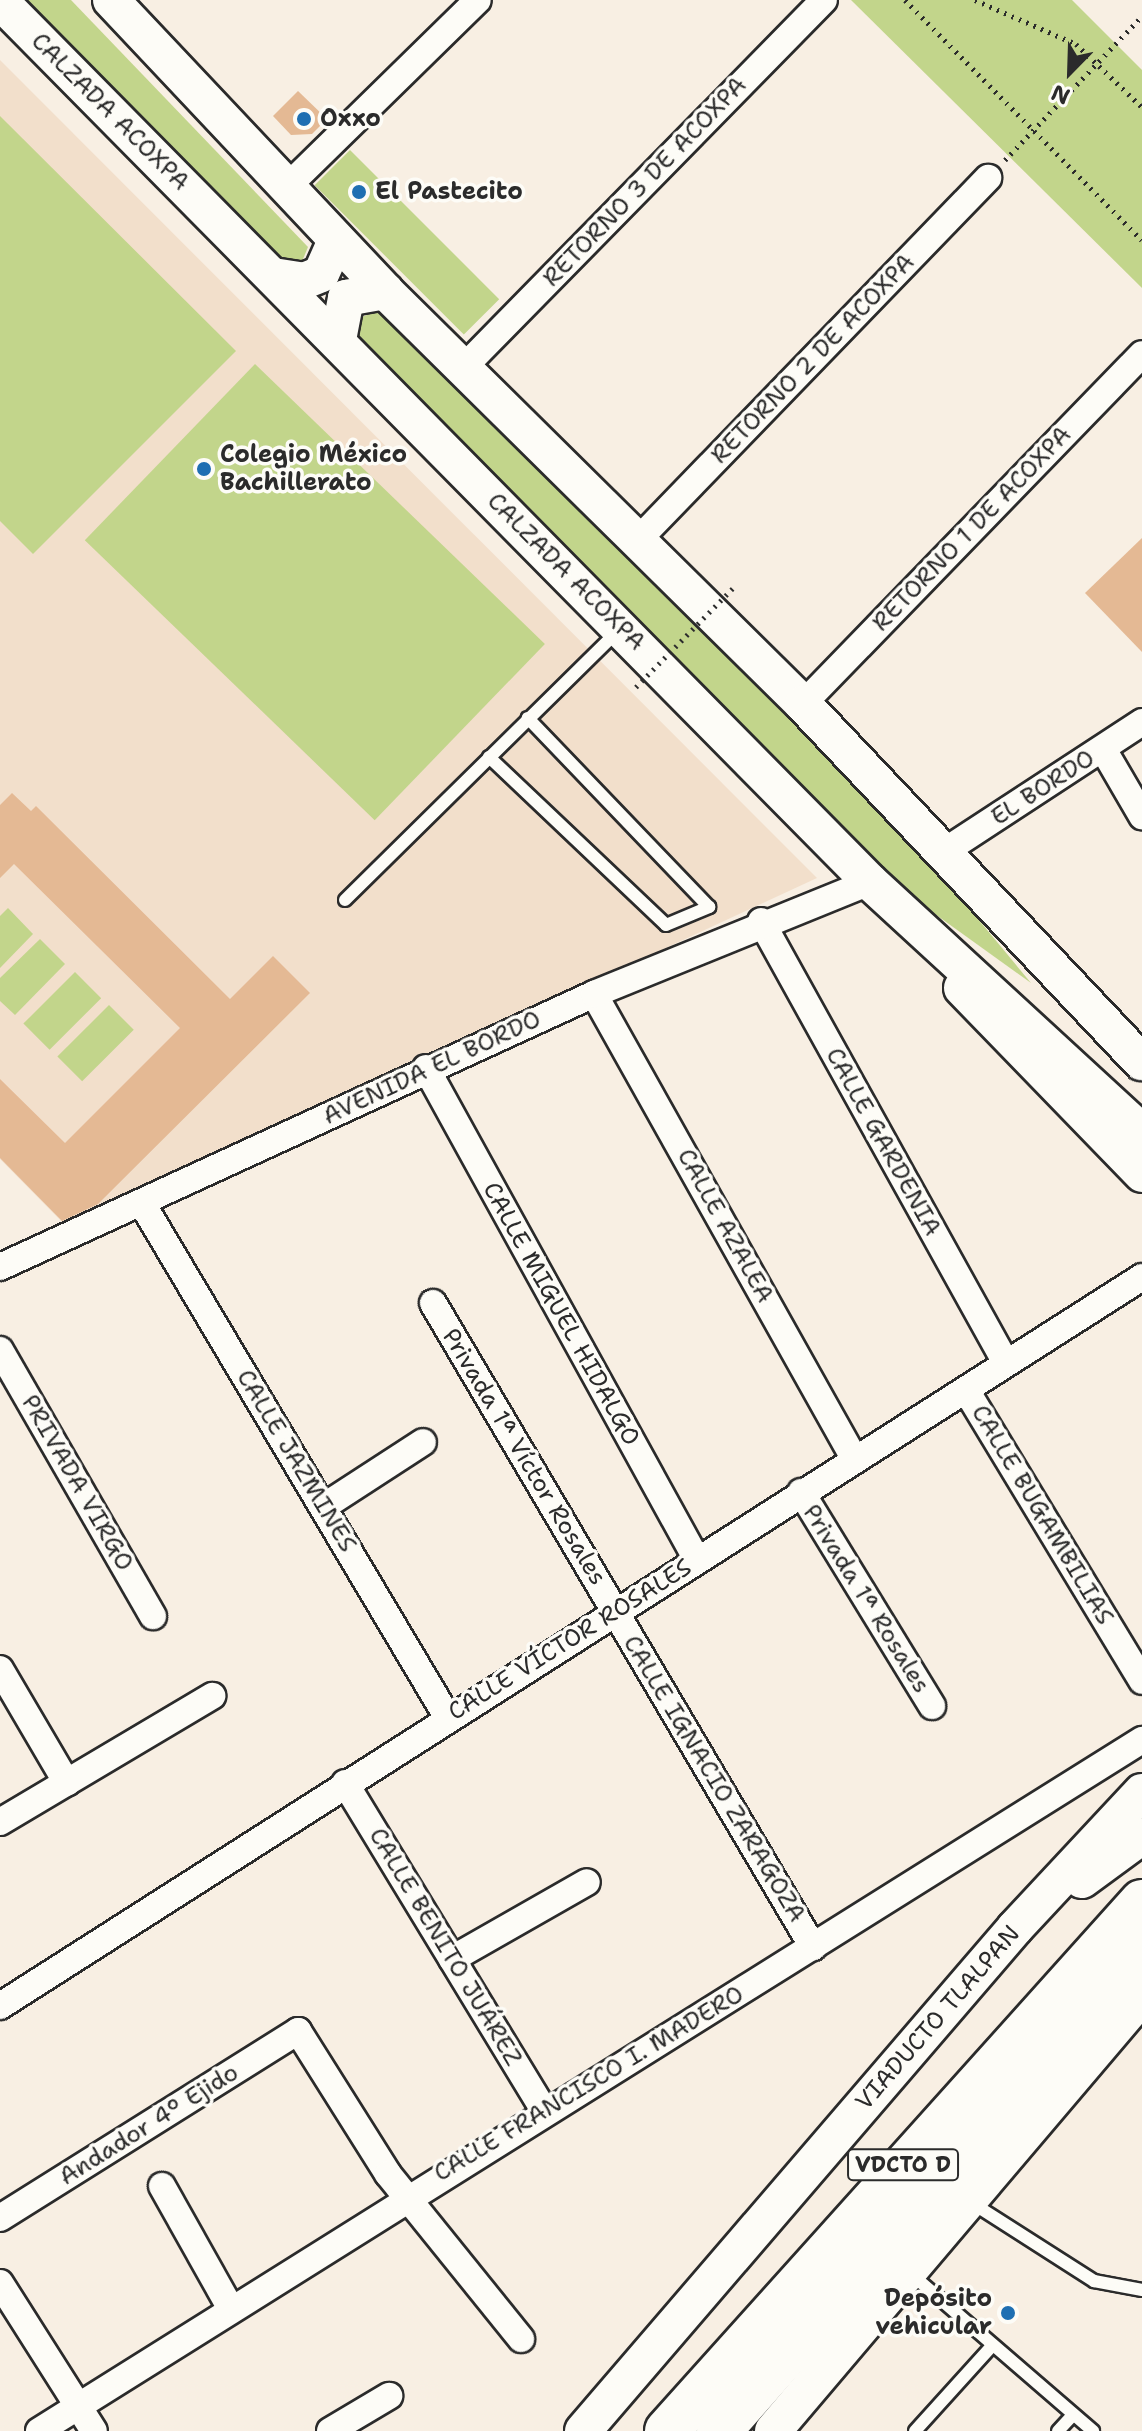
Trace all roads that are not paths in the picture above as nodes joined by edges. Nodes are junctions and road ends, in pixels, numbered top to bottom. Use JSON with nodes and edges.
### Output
{"nodes":[{"id":1,"x":478,"y":0,"type":"edge"},
{"id":2,"x":824,"y":0,"type":"edge"},
{"id":3,"x":0,"y":1,"type":"edge"},
{"id":4,"x":126,"y":5,"type":"edge"},
{"id":5,"x":988,"y":178,"type":"road end"},
{"id":6,"x":289,"y":185,"type":"junction"},
{"id":7,"x":336,"y":240,"type":"junction"},
{"id":8,"x":273,"y":276,"type":"junction"},
{"id":9,"x":385,"y":291,"type":"junction"},
{"id":10,"x":338,"y":340,"type":"junction"},
{"id":11,"x":1142,"y":354,"type":"edge"},
{"id":12,"x":466,"y":365,"type":"junction"},
{"id":13,"x":638,"y":540,"type":"junction"},
{"id":14,"x":621,"y":628,"type":"junction"},
{"id":15,"x":803,"y":704,"type":"junction"},
{"id":16,"x":528,"y":718,"type":"junction"},
{"id":17,"x":1142,"y":722,"type":"edge"},
{"id":18,"x":1103,"y":749,"type":"junction"},
{"id":19,"x":489,"y":757,"type":"junction"},
{"id":20,"x":1142,"y":816,"type":"edge"},
{"id":21,"x":942,"y":853,"type":"junction"},
{"id":22,"x":870,"y":882,"type":"junction"},
{"id":23,"x":345,"y":900,"type":"dead end"},
{"id":24,"x":761,"y":921,"type":"junction"},
{"id":25,"x":930,"y":940,"type":"junction"},
{"id":26,"x":594,"y":994,"type":"junction"},
{"id":27,"x":1142,"y":1026,"type":"edge"},
{"id":28,"x":1142,"y":1062,"type":"edge"},
{"id":29,"x":426,"y":1068,"type":"junction"},
{"id":30,"x":1142,"y":1132,"type":"edge"},
{"id":31,"x":1142,"y":1174,"type":"edge"},
{"id":32,"x":143,"y":1205,"type":"junction"},
{"id":33,"x":0,"y":1267,"type":"edge"},
{"id":34,"x":1142,"y":1277,"type":"edge"},
{"id":35,"x":433,"y":1303,"type":"dead end"},
{"id":36,"x":0,"y":1350,"type":"edge"},
{"id":37,"x":1006,"y":1363,"type":"junction"},
{"id":38,"x":966,"y":1390,"type":"junction"},
{"id":39,"x":423,"y":1442,"type":"dead end"},
{"id":40,"x":854,"y":1458,"type":"junction"},
{"id":41,"x":801,"y":1492,"type":"junction"},
{"id":42,"x":323,"y":1507,"type":"junction"},
{"id":43,"x":697,"y":1560,"type":"junction"},
{"id":44,"x":615,"y":1612,"type":"junction"},
{"id":45,"x":153,"y":1616,"type":"dead end"},
{"id":46,"x":0,"y":1669,"type":"edge"},
{"id":47,"x":1142,"y":1681,"type":"edge"},
{"id":48,"x":212,"y":1696,"type":"dead end"},
{"id":49,"x":932,"y":1706,"type":"dead end"},
{"id":50,"x":448,"y":1718,"type":"junction"},
{"id":51,"x":1142,"y":1740,"type":"edge"},
{"id":52,"x":67,"y":1783,"type":"junction"},
{"id":53,"x":345,"y":1783,"type":"junction"},
{"id":54,"x":1142,"y":1792,"type":"edge"},
{"id":55,"x":0,"y":1822,"type":"edge"},
{"id":56,"x":1142,"y":1836,"type":"edge"},
{"id":57,"x":587,"y":1882,"type":"dead end"},
{"id":58,"x":1142,"y":1902,"type":"edge"},
{"id":59,"x":1015,"y":1928,"type":"junction"},
{"id":60,"x":813,"y":1947,"type":"junction"},
{"id":61,"x":1142,"y":1952,"type":"edge"},
{"id":62,"x":452,"y":1959,"type":"junction"},
{"id":63,"x":1142,"y":1996,"type":"edge"},
{"id":64,"x":0,"y":2006,"type":"edge"},
{"id":65,"x":1142,"y":2036,"type":"edge"},
{"id":66,"x":1074,"y":2085,"type":"junction"},
{"id":67,"x":545,"y":2112,"type":"junction"},
{"id":68,"x":162,"y":2186,"type":"dead end"},
{"id":69,"x":406,"y":2196,"type":"junction"},
{"id":70,"x":972,"y":2203,"type":"junction"},
{"id":71,"x":0,"y":2218,"type":"edge"},
{"id":72,"x":910,"y":2273,"type":"junction"},
{"id":73,"x":0,"y":2283,"type":"edge"},
{"id":74,"x":1142,"y":2290,"type":"edge"},
{"id":75,"x":230,"y":2307,"type":"junction"},
{"id":76,"x":521,"y":2339,"type":"dead end"},
{"id":77,"x":991,"y":2347,"type":"junction"},
{"id":78,"x":389,"y":2396,"type":"dead end"},
{"id":79,"x":78,"y":2407,"type":"junction"},
{"id":80,"x":1073,"y":2415,"type":"junction"},
{"id":81,"x":782,"y":2428,"type":"edge"},
{"id":82,"x":39,"y":2431,"type":"edge"},
{"id":83,"x":94,"y":2431,"type":"edge"},
{"id":84,"x":330,"y":2431,"type":"edge"},
{"id":85,"x":583,"y":2431,"type":"edge"},
{"id":86,"x":667,"y":2431,"type":"edge"},
{"id":87,"x":719,"y":2431,"type":"edge"},
{"id":88,"x":915,"y":2431,"type":"edge"},
{"id":89,"x":1058,"y":2431,"type":"edge"},
{"id":90,"x":1093,"y":2431,"type":"edge"}],
"edges":[{"from":1,"to":6,"type":"street"},
{"from":2,"to":12,"type":"street","name":"RETORNO 3 DE ACOXPA"},
{"from":3,"to":8,"type":"main road","name":"CALZADA ACOXPA"},
{"from":4,"to":6,"type":"main road"},
{"from":5,"to":13,"type":"street","name":"RETORNO 2 DE ACOXPA"},
{"from":6,"to":7,"type":"main road"},
{"from":7,"to":8,"type":"main road"},
{"from":7,"to":9,"type":"main road"},
{"from":8,"to":10,"type":"main road","name":"CALZADA ACOXPA"},
{"from":9,"to":10,"type":"main road"},
{"from":9,"to":12,"type":"main road"},
{"from":10,"to":14,"type":"main road","name":"CALZADA ACOXPA"},
{"from":11,"to":15,"type":"street","name":"RETORNO 1 DE ACOXPA"},
{"from":12,"to":13,"type":"main road"},
{"from":13,"to":15,"type":"main road"},
{"from":14,"to":16,"type":"lane"},
{"from":14,"to":22,"type":"main road","name":"CALZADA ACOXPA"},
{"from":15,"to":21,"type":"main road"},
{"from":16,"to":19,"type":"lane"},
{"from":16,"to":19,"type":"lane"},
{"from":17,"to":18,"type":"street","name":"EL BORDO"},
{"from":18,"to":20,"type":"street"},
{"from":18,"to":21,"type":"street","name":"EL BORDO"},
{"from":19,"to":23,"type":"lane"},
{"from":21,"to":27,"type":"main road"},
{"from":21,"to":28,"type":"main road"},
{"from":22,"to":24,"type":"street","name":"AVENIDA EL BORDO"},
{"from":22,"to":25,"type":"main road","name":"CALZADA ACOXPA"},
{"from":24,"to":26,"type":"street","name":"AVENIDA EL BORDO"},
{"from":24,"to":37,"type":"street","name":"CALLE GARDENIA"},
{"from":25,"to":30,"type":"main road","name":"CALZADA ACOXPA"},
{"from":25,"to":31,"type":"main road"},
{"from":26,"to":29,"type":"street","name":"AVENIDA EL BORDO"},
{"from":26,"to":40,"type":"street","name":"CALLE AZALEA"},
{"from":29,"to":32,"type":"street","name":"AVENIDA EL BORDO"},
{"from":29,"to":43,"type":"street","name":"CALLE MIGUEL HIDALGO"},
{"from":32,"to":33,"type":"street","name":"AVENIDA EL BORDO"},
{"from":32,"to":42,"type":"street","name":"CALLE JAZMINES"},
{"from":34,"to":37,"type":"street","name":"CALLE VÍCTOR ROSALES"},
{"from":35,"to":44,"type":"street","name":"Privada 1ª Víctor Rosales"},
{"from":36,"to":45,"type":"street","name":"PRIVADA VIRGO"},
{"from":37,"to":38,"type":"street","name":"CALLE VÍCTOR ROSALES"},
{"from":38,"to":40,"type":"street","name":"CALLE VÍCTOR ROSALES"},
{"from":38,"to":47,"type":"street","name":"CALLE BUGAMBILIAS"},
{"from":39,"to":42,"type":"street"},
{"from":40,"to":41,"type":"street","name":"CALLE VÍCTOR ROSALES"},
{"from":41,"to":43,"type":"street","name":"CALLE VÍCTOR ROSALES"},
{"from":41,"to":49,"type":"street","name":"Privada 1ª Rosales"},
{"from":42,"to":50,"type":"street","name":"CALLE JAZMINES"},
{"from":43,"to":44,"type":"street","name":"CALLE VÍCTOR ROSALES"},
{"from":44,"to":50,"type":"street","name":"CALLE VÍCTOR ROSALES"},
{"from":44,"to":60,"type":"street","name":"CALLE IGNACIO ZARAGOZA"},
{"from":46,"to":52,"type":"street"},
{"from":48,"to":52,"type":"street"},
{"from":50,"to":53,"type":"street","name":"CALLE VÍCTOR ROSALES"},
{"from":51,"to":60,"type":"street","name":"CALLE FRANCISCO I. MADERO"},
{"from":52,"to":55,"type":"street"},
{"from":53,"to":62,"type":"street","name":"CALLE BENITO JUÁREZ"},
{"from":53,"to":64,"type":"street","name":"CALLE VÍCTOR ROSALES"},
{"from":54,"to":59,"type":"main road","name":"VIADUCTO TLALPAN"},
{"from":56,"to":59,"type":"main road"},
{"from":57,"to":62,"type":"street"},
{"from":58,"to":86,"type":"highway","number":"VDCTO D"},
{"from":59,"to":85,"type":"main road","name":"VIADUCTO TLALPAN"},
{"from":60,"to":67,"type":"street","name":"CALLE FRANCISCO I. MADERO"},
{"from":61,"to":87,"type":"highway","number":"VDCTO D"},
{"from":62,"to":67,"type":"street","name":"CALLE BENITO JUÁREZ"},
{"from":63,"to":66,"type":"main road"},
{"from":65,"to":66,"type":"main road"},
{"from":66,"to":70,"type":"main road"},
{"from":67,"to":69,"type":"street","name":"CALLE FRANCISCO I. MADERO"},
{"from":68,"to":75,"type":"street"},
{"from":69,"to":71,"type":"street","name":"Andador 4º Ejido"},
{"from":69,"to":75,"type":"street","name":"CALLE FRANCISCO I. MADERO"},
{"from":69,"to":76,"type":"street"},
{"from":70,"to":72,"type":"main road"},
{"from":70,"to":74,"type":"lane"},
{"from":72,"to":77,"type":"lane"},
{"from":72,"to":81,"type":"main road"},
{"from":73,"to":79,"type":"street"},
{"from":75,"to":79,"type":"street","name":"CALLE FRANCISCO I. MADERO"},
{"from":77,"to":80,"type":"lane"},
{"from":77,"to":88,"type":"lane"},
{"from":78,"to":84,"type":"street"},
{"from":79,"to":82,"type":"street","name":"CALLE FRANCISCO I. MADERO"},
{"from":79,"to":83,"type":"street"},
{"from":80,"to":89,"type":"lane"},
{"from":80,"to":90,"type":"lane"}]}
